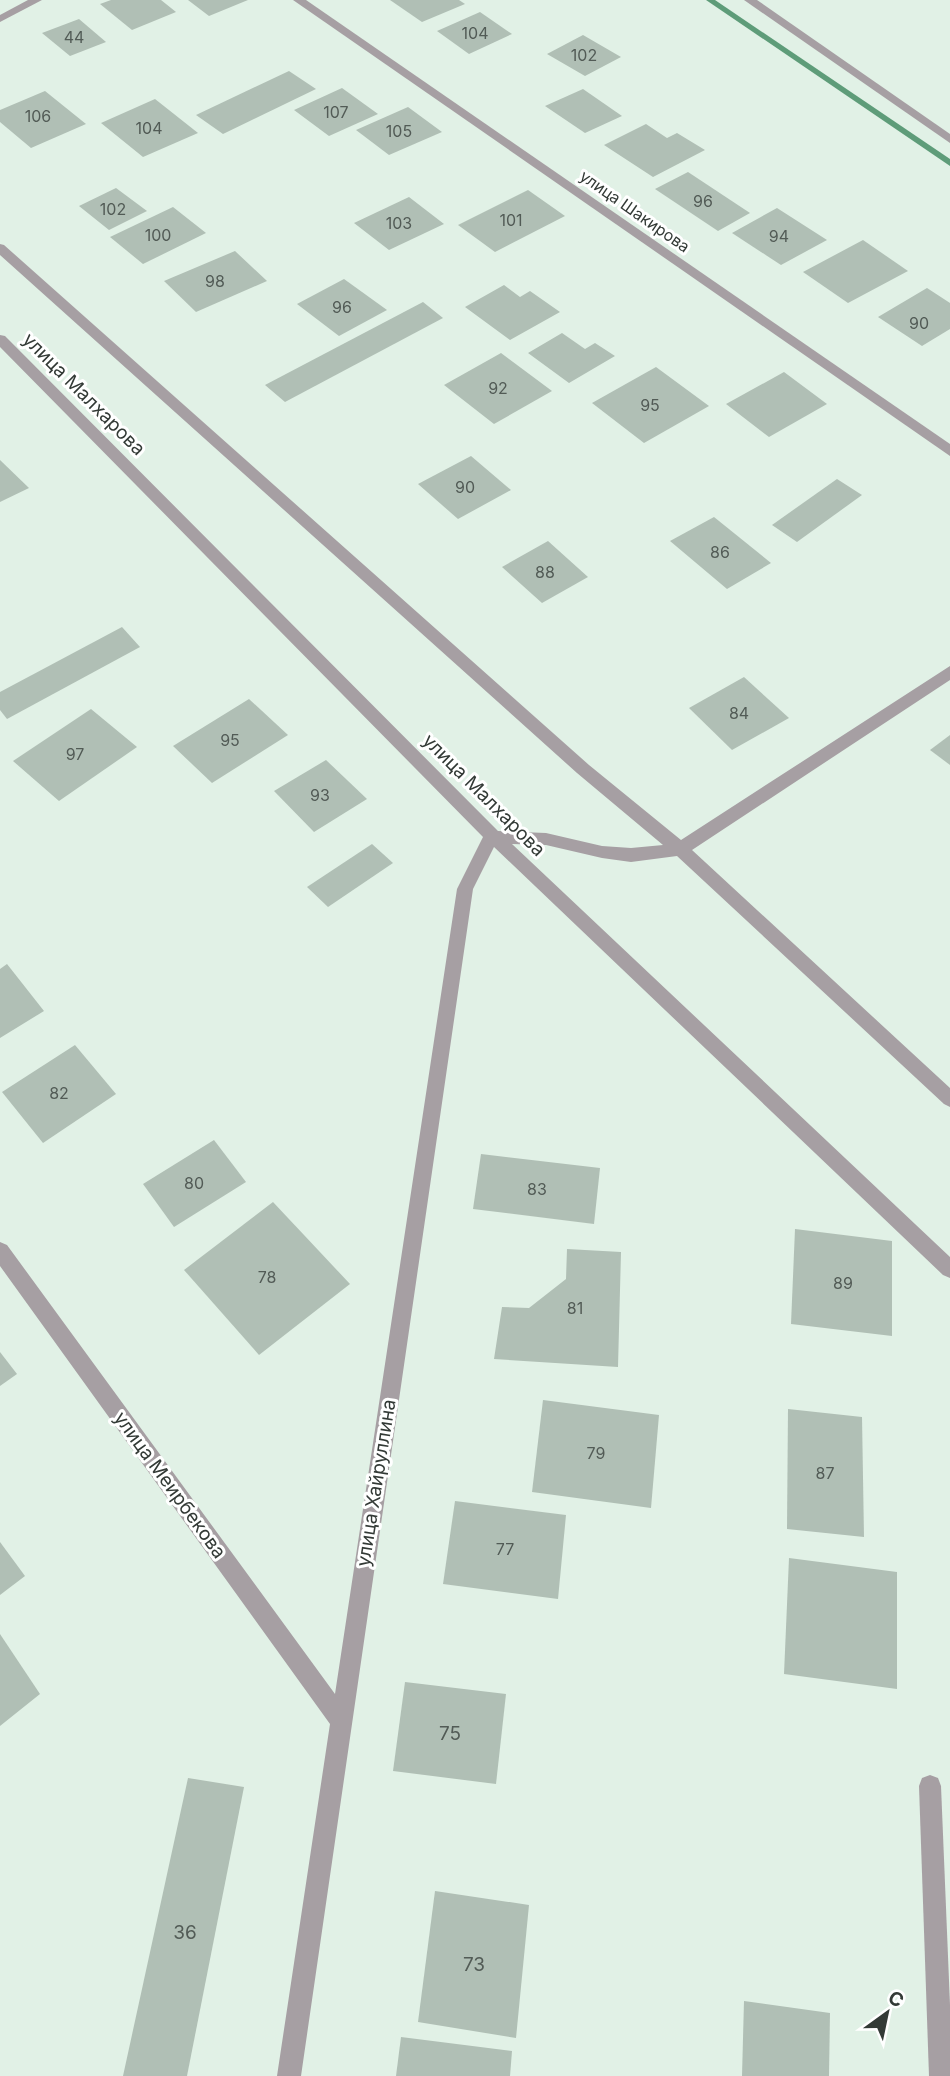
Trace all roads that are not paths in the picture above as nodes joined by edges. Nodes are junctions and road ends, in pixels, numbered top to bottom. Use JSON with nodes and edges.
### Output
{"nodes":[{"id":1,"x":36,"y":0,"type":"edge"},
{"id":2,"x":299,"y":0,"type":"edge"},
{"id":3,"x":751,"y":0,"type":"edge"},
{"id":4,"x":0,"y":19,"type":"edge"},
{"id":5,"x":950,"y":139,"type":"edge"},
{"id":6,"x":0,"y":248,"type":"edge"},
{"id":7,"x":0,"y":340,"type":"edge"},
{"id":8,"x":950,"y":451,"type":"edge"},
{"id":9,"x":950,"y":672,"type":"edge"},
{"id":10,"x":494,"y":836,"type":"junction"},
{"id":11,"x":680,"y":849,"type":"junction"},
{"id":12,"x":950,"y":1099,"type":"edge"},
{"id":13,"x":0,"y":1251,"type":"edge"},
{"id":14,"x":950,"y":1269,"type":"edge"},
{"id":15,"x":341,"y":1720,"type":"junction"},
{"id":16,"x":930,"y":1786,"type":"dead end"},
{"id":17,"x":289,"y":2076,"type":"edge"},
{"id":18,"x":941,"y":2076,"type":"edge"}],
"edges":[{"from":1,"to":4,"type":"street"},
{"from":2,"to":8,"type":"street","name":"улица Шакирова"},
{"from":3,"to":5,"type":"street"},
{"from":6,"to":11,"type":"street"},
{"from":7,"to":10,"type":"street","name":"улица Малхарова"},
{"from":9,"to":11,"type":"street"},
{"from":10,"to":11,"type":"street"},
{"from":10,"to":14,"type":"street","name":"улица Малхарова"},
{"from":10,"to":15,"type":"street","name":"улица Хайруллина"},
{"from":11,"to":12,"type":"street"},
{"from":13,"to":15,"type":"street","name":"улица Меирбекова"},
{"from":15,"to":17,"type":"street","name":"улица Хайруллина"},
{"from":16,"to":18,"type":"street"}]}
